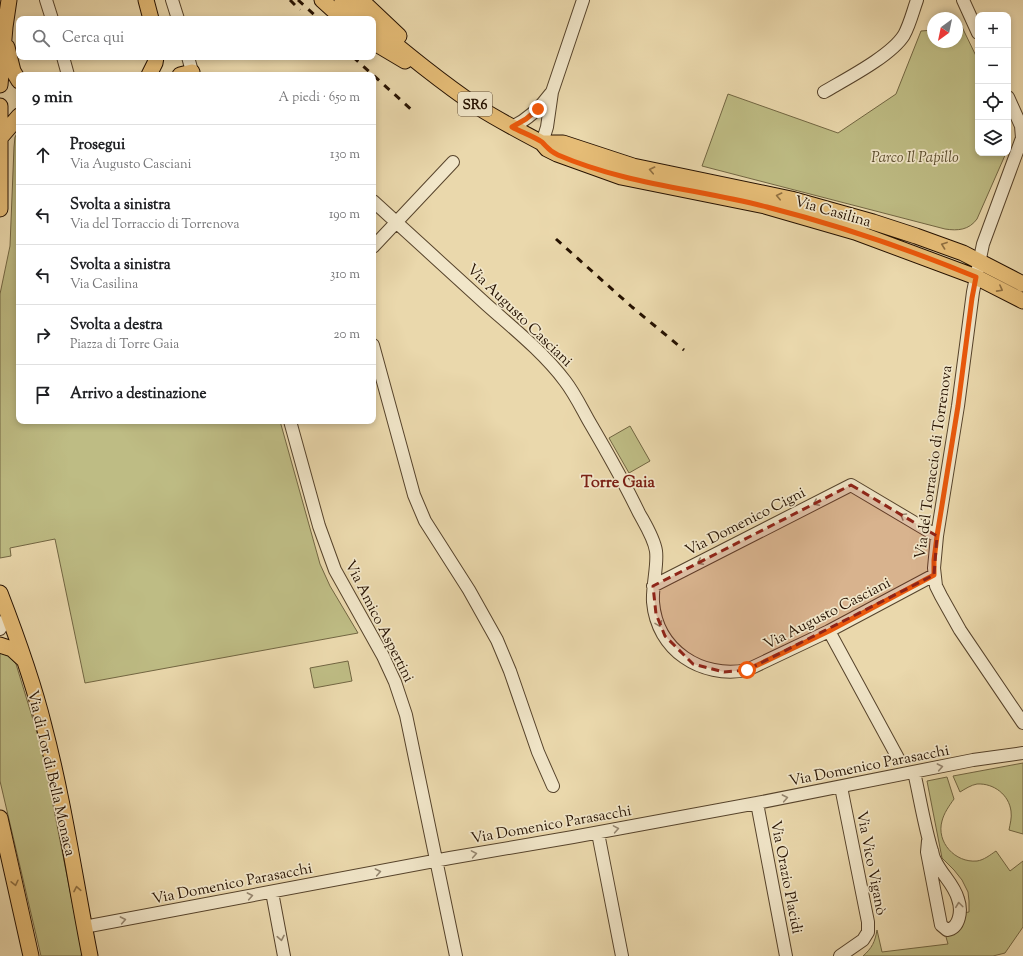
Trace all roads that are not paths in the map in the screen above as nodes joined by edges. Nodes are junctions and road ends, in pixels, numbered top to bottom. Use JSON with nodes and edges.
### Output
{"nodes":[{"id":1,"x":9,"y":0,"type":"edge"},
{"id":2,"x":46,"y":0,"type":"edge"},
{"id":3,"x":146,"y":0,"type":"edge"},
{"id":4,"x":172,"y":0,"type":"edge"},
{"id":5,"x":322,"y":0,"type":"edge"},
{"id":6,"x":342,"y":0,"type":"edge"},
{"id":7,"x":361,"y":0,"type":"edge"},
{"id":8,"x":583,"y":0,"type":"edge"},
{"id":9,"x":917,"y":0,"type":"edge"},
{"id":10,"x":963,"y":0,"type":"edge"},
{"id":11,"x":51,"y":16,"type":"edge"},
{"id":12,"x":150,"y":16,"type":"edge"},
{"id":13,"x":177,"y":16,"type":"edge"},
{"id":14,"x":340,"y":16,"type":"edge"},
{"id":15,"x":361,"y":16,"type":"edge"},
{"id":16,"x":975,"y":26,"type":"edge"},
{"id":17,"x":376,"y":28,"type":"edge"},
{"id":18,"x":4,"y":37,"type":"junction"},
{"id":19,"x":376,"y":44,"type":"edge"},
{"id":20,"x":63,"y":60,"type":"edge"},
{"id":21,"x":156,"y":60,"type":"edge"},
{"id":22,"x":188,"y":60,"type":"edge"},
{"id":23,"x":67,"y":72,"type":"edge"},
{"id":24,"x":150,"y":72,"type":"edge"},
{"id":25,"x":188,"y":72,"type":"edge"},
{"id":26,"x":16,"y":76,"type":"edge"},
{"id":27,"x":439,"y":79,"type":"junction"},
{"id":28,"x":0,"y":85,"type":"edge"},
{"id":29,"x":554,"y":87,"type":"junction"},
{"id":30,"x":824,"y":92,"type":"dead end"},
{"id":31,"x":1011,"y":103,"type":"edge"},
{"id":32,"x":0,"y":106,"type":"edge"},
{"id":33,"x":16,"y":119,"type":"edge"},
{"id":34,"x":1022,"y":126,"type":"edge"},
{"id":35,"x":512,"y":127,"type":"junction"},
{"id":36,"x":0,"y":138,"type":"edge"},
{"id":37,"x":542,"y":143,"type":"junction"},
{"id":38,"x":1020,"y":154,"type":"edge"},
{"id":39,"x":453,"y":162,"type":"dead end"},
{"id":40,"x":376,"y":204,"type":"edge"},
{"id":41,"x":0,"y":209,"type":"edge"},
{"id":42,"x":396,"y":222,"type":"junction"},
{"id":43,"x":376,"y":244,"type":"edge"},
{"id":44,"x":980,"y":260,"type":"junction"},
{"id":45,"x":976,"y":277,"type":"junction"},
{"id":46,"x":1023,"y":284,"type":"edge"},
{"id":47,"x":1023,"y":301,"type":"edge"},
{"id":48,"x":376,"y":356,"type":"edge"},
{"id":49,"x":291,"y":424,"type":"edge"},
{"id":50,"x":937,"y":536,"type":"junction"},
{"id":51,"x":934,"y":575,"type":"junction"},
{"id":52,"x":653,"y":586,"type":"junction"},
{"id":53,"x":0,"y":593,"type":"edge"},
{"id":54,"x":8,"y":615,"type":"junction"},
{"id":55,"x":0,"y":629,"type":"edge"},
{"id":56,"x":829,"y":631,"type":"junction"},
{"id":57,"x":0,"y":645,"type":"edge"},
{"id":58,"x":24,"y":660,"type":"junction"},
{"id":59,"x":1023,"y":723,"type":"edge"},
{"id":60,"x":1023,"y":753,"type":"edge"},
{"id":61,"x":898,"y":758,"type":"dead end"},
{"id":62,"x":914,"y":772,"type":"junction"},
{"id":63,"x":553,"y":786,"type":"dead end"},
{"id":64,"x":841,"y":787,"type":"junction"},
{"id":65,"x":757,"y":803,"type":"junction"},
{"id":66,"x":0,"y":818,"type":"edge"},
{"id":67,"x":598,"y":833,"type":"junction"},
{"id":68,"x":928,"y":841,"type":"junction"},
{"id":69,"x":436,"y":861,"type":"junction"},
{"id":70,"x":272,"y":892,"type":"junction"},
{"id":71,"x":84,"y":927,"type":"junction"},
{"id":72,"x":31,"y":956,"type":"edge"},
{"id":73,"x":90,"y":956,"type":"edge"},
{"id":74,"x":284,"y":956,"type":"edge"},
{"id":75,"x":456,"y":956,"type":"edge"},
{"id":76,"x":622,"y":956,"type":"edge"},
{"id":77,"x":786,"y":956,"type":"edge"},
{"id":78,"x":840,"y":956,"type":"edge"}],
"edges":[{"from":1,"to":18,"type":"main road"},
{"from":2,"to":11,"type":"street"},
{"from":3,"to":12,"type":"main road"},
{"from":4,"to":13,"type":"street"},
{"from":5,"to":14,"type":"main road"},
{"from":6,"to":15,"type":"main road"},
{"from":7,"to":27,"type":"main road"},
{"from":8,"to":29,"type":"street"},
{"from":9,"to":30,"type":"street"},
{"from":10,"to":16,"type":"street"},
{"from":17,"to":27,"type":"main road","name":"Via Casilina","number":"SR6"},
{"from":18,"to":26,"type":"main road"},
{"from":18,"to":28,"type":"main road"},
{"from":19,"to":27,"type":"main road"},
{"from":20,"to":23,"type":"street"},
{"from":21,"to":24,"type":"main road"},
{"from":22,"to":25,"type":"street"},
{"from":27,"to":35,"type":"main road","name":"Via Casilina","number":"SR6"},
{"from":29,"to":35,"type":"street"},
{"from":29,"to":37,"type":"street"},
{"from":31,"to":34,"type":"street"},
{"from":32,"to":36,"type":"main road"},
{"from":33,"to":36,"type":"main road"},
{"from":34,"to":38,"type":"street","name":"Via del Torraccio di Torrenova"},
{"from":35,"to":37,"type":"main road","name":"Via Casilina","number":"SR6"},
{"from":36,"to":41,"type":"main road"},
{"from":44,"to":37,"type":"main road","name":"Via Casilina","number":"SR6","one_way":true},
{"from":37,"to":45,"type":"main road","name":"Via Casilina","number":"SR6"},
{"from":38,"to":44,"type":"street","name":"Via del Torraccio di Torrenova"},
{"from":39,"to":42,"type":"street"},
{"from":40,"to":42,"type":"street","name":"Via Augusto Casciani"},
{"from":42,"to":43,"type":"street"},
{"from":42,"to":52,"type":"street","name":"Via Augusto Casciani"},
{"from":44,"to":45,"type":"street","name":"Via del Torraccio di Torrenova"},
{"from":44,"to":46,"type":"main road","name":"Via Casilina","number":"SR6"},
{"from":45,"to":47,"type":"main road","name":"Via Casilina","number":"SR6","one_way":true},
{"from":45,"to":50,"type":"street","name":"Via del Torraccio di Torrenova"},
{"from":48,"to":63,"type":"street"},
{"from":49,"to":69,"type":"street","name":"Via Amico Aspertini"},
{"from":50,"to":51,"type":"street","name":"Via del Torraccio di Torrenova"},
{"from":50,"to":52,"type":"street","name":"Via Domenico Cigni","one_way":true},
{"from":51,"to":56,"type":"street","name":"Via Augusto Casciani"},
{"from":51,"to":59,"type":"street","name":"Via del Torraccio di Torrenova"},
{"from":52,"to":56,"type":"street","name":"Via Augusto Casciani","one_way":true},
{"from":53,"to":54,"type":"main road","name":"Via di Tor di Bella Monaca"},
{"from":54,"to":55,"type":"street"},
{"from":54,"to":58,"type":"main road","name":"Via di Tor di Bella Monaca"},
{"from":56,"to":61,"type":"street"},
{"from":57,"to":58,"type":"main road"},
{"from":71,"to":58,"type":"main road","name":"Via di Tor di Bella Monaca","one_way":true},
{"from":62,"to":60,"type":"street","name":"Via Domenico Parasacchi","one_way":true},
{"from":62,"to":64,"type":"street","name":"Via Domenico Parasacchi"},
{"from":62,"to":68,"type":"street"},
{"from":65,"to":64,"type":"street","name":"Via Domenico Parasacchi","one_way":true},
{"from":64,"to":78,"type":"street","name":"Via Vico Viganò"},
{"from":67,"to":65,"type":"street","name":"Via Domenico Parasacchi","one_way":true},
{"from":65,"to":77,"type":"street","name":"Via Orazio Placidi"},
{"from":66,"to":72,"type":"main road","one_way":true},
{"from":69,"to":67,"type":"street","name":"Via Domenico Parasacchi","one_way":true},
{"from":67,"to":76,"type":"street"},
{"from":68,"to":68,"type":"street","one_way":true},
{"from":70,"to":69,"type":"street","name":"Via Domenico Parasacchi","one_way":true},
{"from":69,"to":75,"type":"street","name":"Via Amico Aspertini"},
{"from":71,"to":70,"type":"street","name":"Via Domenico Parasacchi","one_way":true},
{"from":70,"to":74,"type":"street","one_way":true},
{"from":71,"to":73,"type":"main road","name":"Via di Tor di Bella Monaca"}]}
